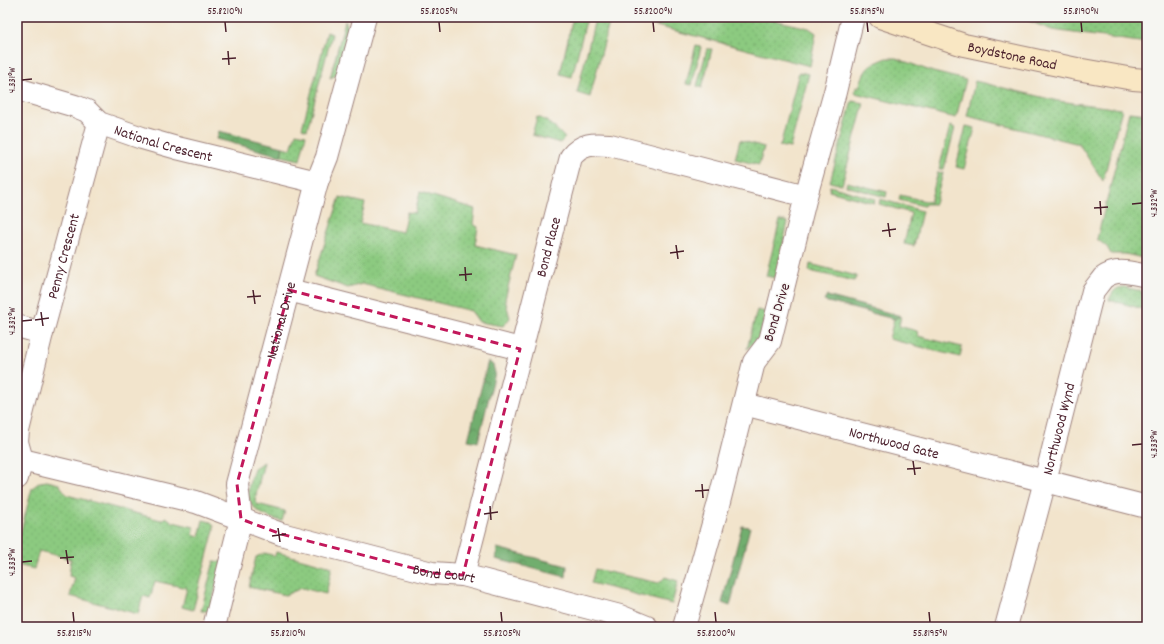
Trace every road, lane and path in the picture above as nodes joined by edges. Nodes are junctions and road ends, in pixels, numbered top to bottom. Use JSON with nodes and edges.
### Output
{"nodes":[{"id":1,"x":365,"y":17,"type":"edge"},
{"id":2,"x":853,"y":17,"type":"edge"},
{"id":3,"x":880,"y":17,"type":"edge"},
{"id":4,"x":1147,"y":80,"type":"edge"},
{"id":5,"x":17,"y":89,"type":"edge"},
{"id":6,"x":99,"y":123,"type":"junction"},
{"id":7,"x":317,"y":182,"type":"junction"},
{"id":8,"x":806,"y":196,"type":"junction"},
{"id":9,"x":1147,"y":276,"type":"edge"},
{"id":10,"x":289,"y":290,"type":"junction"},
{"id":11,"x":17,"y":326,"type":"edge"},
{"id":12,"x":42,"y":333,"type":"junction"},
{"id":13,"x":520,"y":349,"type":"junction"},
{"id":14,"x":744,"y":404,"type":"junction"},
{"id":15,"x":19,"y":469,"type":"edge"},
{"id":16,"x":1046,"y":481,"type":"junction"},
{"id":17,"x":1147,"y":507,"type":"edge"},
{"id":18,"x":241,"y":519,"type":"junction"},
{"id":19,"x":463,"y":575,"type":"junction"},
{"id":20,"x":214,"y":627,"type":"edge"},
{"id":21,"x":647,"y":627,"type":"edge"},
{"id":22,"x":684,"y":627,"type":"edge"},
{"id":23,"x":1006,"y":627,"type":"edge"}],
"edges":[{"from":1,"to":7,"type":"street","name":"National Drive"},
{"from":2,"to":8,"type":"street","name":"Bond Drive"},
{"from":3,"to":4,"type":"street","name":"Boydstone Road"},
{"from":5,"to":6,"type":"street","name":"National Crescent"},
{"from":6,"to":7,"type":"street","name":"National Crescent"},
{"from":6,"to":12,"type":"street","name":"Penny Crescent"},
{"from":7,"to":10,"type":"street","name":"National Drive"},
{"from":8,"to":13,"type":"street","name":"Bond Place"},
{"from":8,"to":14,"type":"street","name":"Bond Drive"},
{"from":9,"to":16,"type":"street","name":"Northwood Wynd"},
{"from":10,"to":13,"type":"street"},
{"from":10,"to":18,"type":"street","name":"National Drive"},
{"from":11,"to":12,"type":"street"},
{"from":12,"to":15,"type":"street","name":"Penny Crescent"},
{"from":13,"to":19,"type":"street","name":"Bond Place"},
{"from":14,"to":16,"type":"street","name":"Northwood Gate"},
{"from":14,"to":22,"type":"street","name":"Bond Drive"},
{"from":15,"to":18,"type":"street","name":"Penny Crescent"},
{"from":16,"to":17,"type":"street","name":"Northwood Gate"},
{"from":16,"to":23,"type":"street","name":"Northwood Wynd"},
{"from":18,"to":19,"type":"street","name":"Bond Court"},
{"from":18,"to":20,"type":"street","name":"National Drive"},
{"from":19,"to":21,"type":"street","name":"Bond Court"}]}
